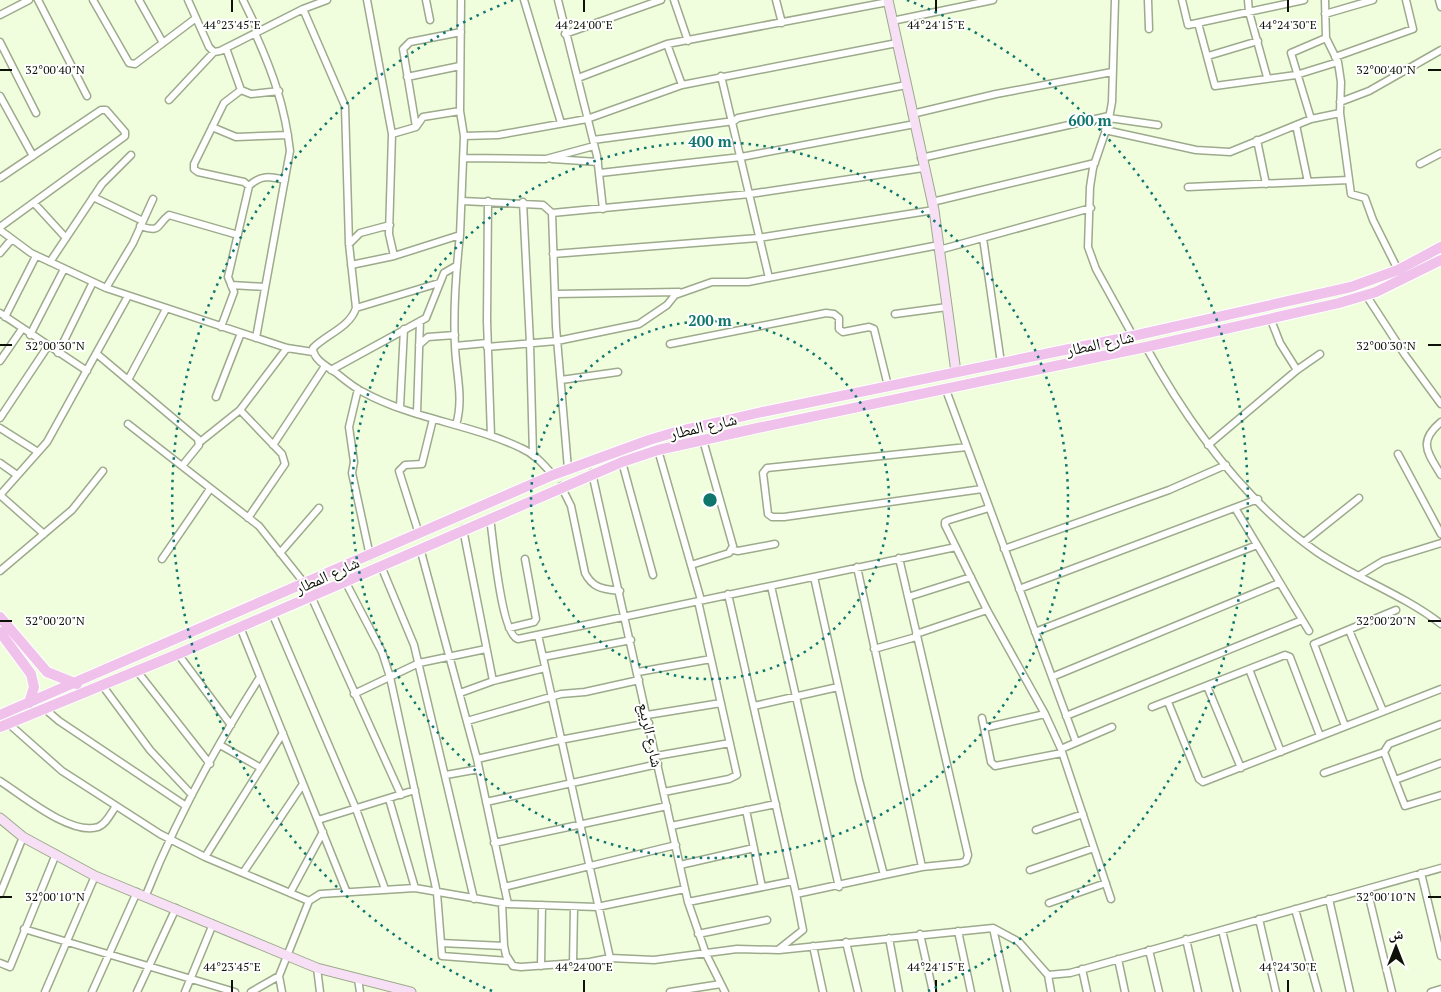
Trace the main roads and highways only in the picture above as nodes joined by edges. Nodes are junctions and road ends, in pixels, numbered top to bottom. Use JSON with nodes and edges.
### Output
{"nodes":[{"id":1,"x":1441,"y":247,"type":"edge"},
{"id":2,"x":1441,"y":260,"type":"edge"},
{"id":3,"x":1336,"y":290,"type":"junction"},
{"id":4,"x":1316,"y":295,"type":"junction"},
{"id":5,"x":1339,"y":303,"type":"junction"},
{"id":6,"x":1319,"y":308,"type":"junction"},
{"id":7,"x":772,"y":410,"type":"junction"},
{"id":8,"x":749,"y":415,"type":"junction"},
{"id":9,"x":776,"y":424,"type":"junction"},
{"id":10,"x":751,"y":429,"type":"junction"},
{"id":11,"x":464,"y":514,"type":"junction"},
{"id":12,"x":445,"y":523,"type":"junction"},
{"id":13,"x":466,"y":528,"type":"junction"},
{"id":14,"x":450,"y":535,"type":"junction"},
{"id":15,"x":232,"y":616,"type":"junction"},
{"id":16,"x":0,"y":617,"type":"edge"},
{"id":17,"x":208,"y":626,"type":"junction"},
{"id":18,"x":238,"y":628,"type":"junction"},
{"id":19,"x":0,"y":632,"type":"edge"},
{"id":20,"x":213,"y":638,"type":"junction"},
{"id":21,"x":13,"y":641,"type":"junction"},
{"id":22,"x":77,"y":684,"type":"junction"},
{"id":23,"x":29,"y":703,"type":"junction"},
{"id":24,"x":0,"y":715,"type":"edge"},
{"id":25,"x":4,"y":725,"type":"edge"}],
"edges":[{"from":1,"to":3,"type":"main road","name":"شارع المطار"},
{"from":2,"to":5,"type":"main road","name":"شارع المطار"},
{"from":3,"to":4,"type":"main road","name":"شارع المطار"},
{"from":3,"to":5,"type":"main road"},
{"from":4,"to":6,"type":"main road"},
{"from":4,"to":7,"type":"main road","name":"شارع المطار"},
{"from":5,"to":6,"type":"main road","name":"شارع المطار"},
{"from":6,"to":9,"type":"main road","name":"شارع المطار"},
{"from":7,"to":8,"type":"main road","name":"شارع المطار"},
{"from":7,"to":9,"type":"main road"},
{"from":8,"to":10,"type":"main road"},
{"from":8,"to":11,"type":"main road","name":"شارع المطار"},
{"from":9,"to":10,"type":"main road","name":"شارع المطار"},
{"from":10,"to":13,"type":"main road","name":"شارع المطار"},
{"from":11,"to":12,"type":"main road","name":"شارع المطار"},
{"from":11,"to":13,"type":"main road"},
{"from":12,"to":14,"type":"main road"},
{"from":12,"to":15,"type":"main road","name":"شارع المطار"},
{"from":13,"to":14,"type":"main road","name":"شارع المطار"},
{"from":14,"to":18,"type":"main road","name":"شارع المطار"},
{"from":15,"to":17,"type":"main road","name":"شارع المطار"},
{"from":15,"to":18,"type":"main road"},
{"from":16,"to":21,"type":"main road"},
{"from":17,"to":20,"type":"main road"},
{"from":17,"to":22,"type":"main road","name":"شارع المطار"},
{"from":18,"to":20,"type":"main road","name":"شارع المطار"},
{"from":19,"to":21,"type":"main road"},
{"from":20,"to":25,"type":"main road","name":"شارع المطار"},
{"from":21,"to":22,"type":"main road"},
{"from":21,"to":23,"type":"main road"},
{"from":22,"to":23,"type":"main road","name":"شارع المطار"},
{"from":23,"to":24,"type":"main road","name":"شارع المطار"}]}
